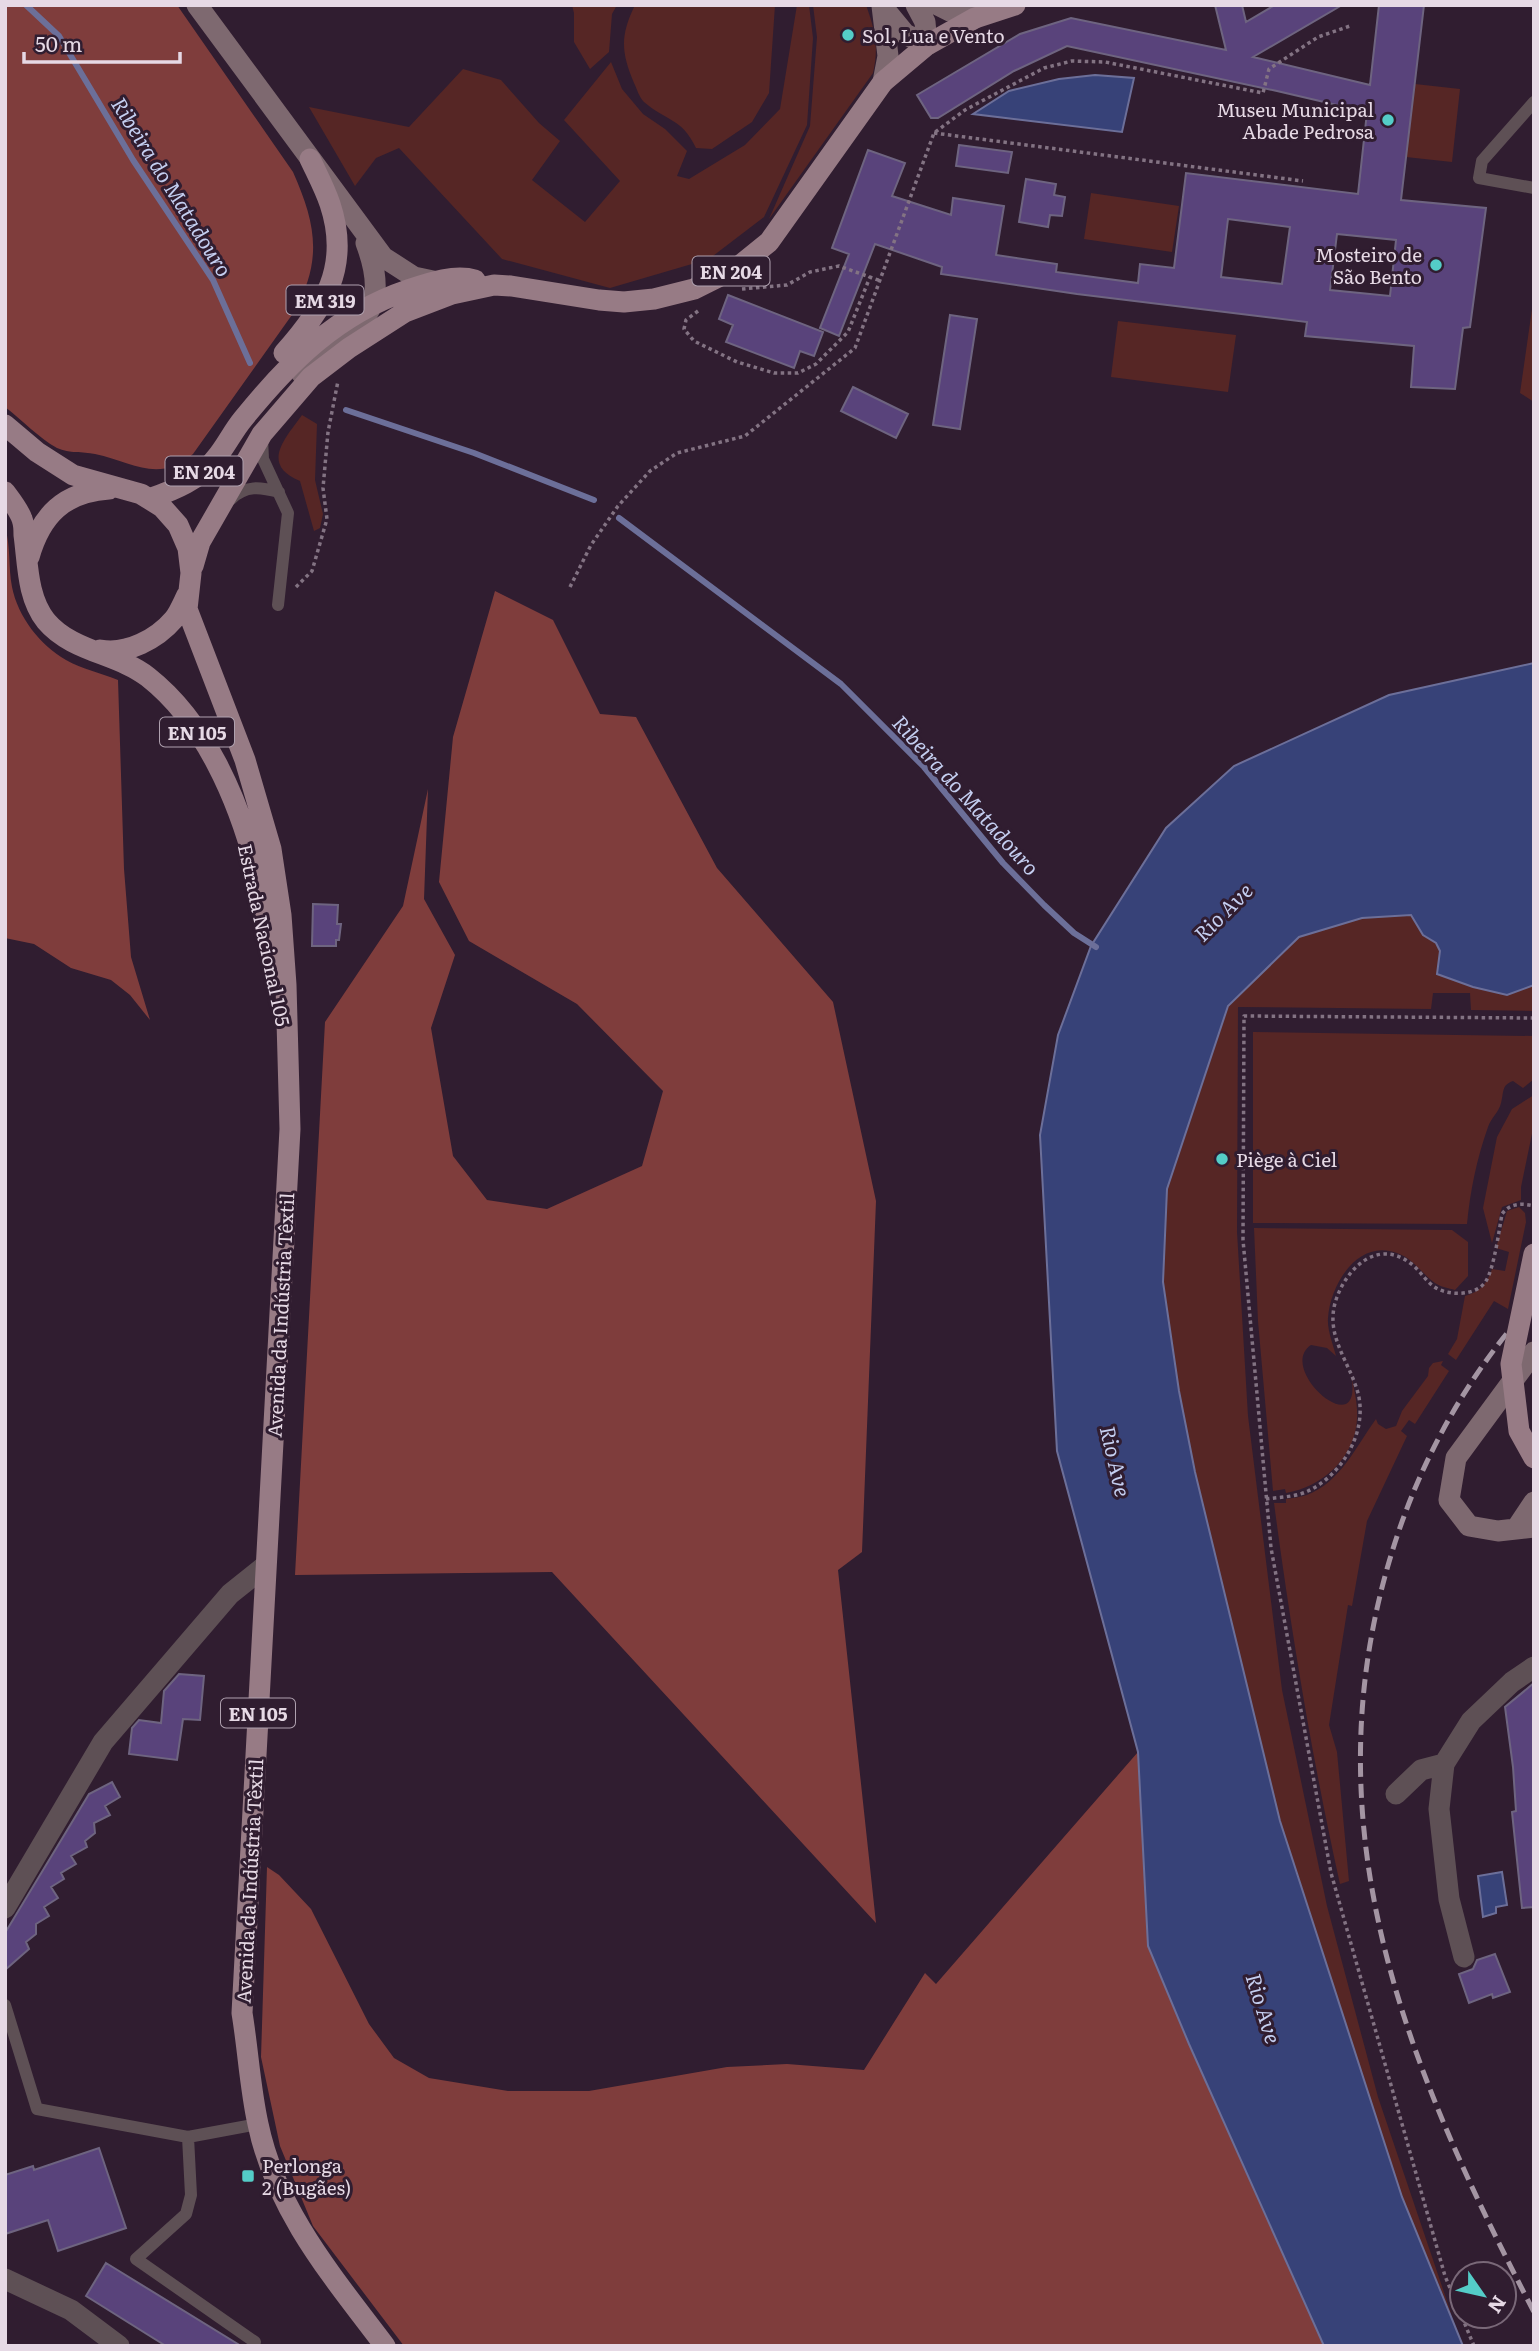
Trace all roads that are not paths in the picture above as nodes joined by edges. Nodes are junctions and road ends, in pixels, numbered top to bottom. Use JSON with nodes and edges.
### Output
{"nodes":[{"id":1,"x":197,"y":5,"type":"edge"},
{"id":2,"x":916,"y":5,"type":"edge"},
{"id":3,"x":938,"y":5,"type":"edge"},
{"id":4,"x":1015,"y":5,"type":"edge"},
{"id":5,"x":882,"y":6,"type":"edge"},
{"id":6,"x":975,"y":18,"type":"junction"},
{"id":7,"x":927,"y":45,"type":"junction"},
{"id":8,"x":883,"y":82,"type":"junction"},
{"id":9,"x":1534,"y":102,"type":"edge"},
{"id":10,"x":310,"y":159,"type":"junction"},
{"id":11,"x":1534,"y":188,"type":"edge"},
{"id":12,"x":361,"y":229,"type":"junction"},
{"id":13,"x":432,"y":281,"type":"junction"},
{"id":14,"x":494,"y":285,"type":"junction"},
{"id":15,"x":373,"y":304,"type":"junction"},
{"id":16,"x":241,"y":420,"type":"junction"},
{"id":17,"x":5,"y":425,"type":"edge"},
{"id":18,"x":262,"y":434,"type":"junction"},
{"id":19,"x":117,"y":488,"type":"junction"},
{"id":20,"x":5,"y":492,"type":"edge"},
{"id":21,"x":279,"y":492,"type":"junction"},
{"id":22,"x":149,"y":499,"type":"junction"},
{"id":23,"x":218,"y":511,"type":"junction"},
{"id":24,"x":29,"y":559,"type":"junction"},
{"id":25,"x":191,"y":573,"type":"junction"},
{"id":26,"x":187,"y":595,"type":"junction"},
{"id":27,"x":278,"y":605,"type":"road end"},
{"id":28,"x":81,"y":646,"type":"junction"},
{"id":29,"x":288,"y":1044,"type":"junction"},
{"id":30,"x":1534,"y":1254,"type":"edge"},
{"id":31,"x":1534,"y":1352,"type":"edge"},
{"id":32,"x":1534,"y":1458,"type":"edge"},
{"id":33,"x":1534,"y":1502,"type":"edge"},
{"id":34,"x":1525,"y":1528,"type":"edge"},
{"id":35,"x":265,"y":1566,"type":"junction"},
{"id":36,"x":1534,"y":1667,"type":"edge"},
{"id":37,"x":1444,"y":1764,"type":"junction"},
{"id":38,"x":1396,"y":1794,"type":"dead end"},
{"id":39,"x":5,"y":1908,"type":"edge"},
{"id":40,"x":1464,"y":1957,"type":"dead end"},
{"id":41,"x":5,"y":2005,"type":"edge"},
{"id":42,"x":258,"y":2124,"type":"junction"},
{"id":43,"x":188,"y":2137,"type":"junction"},
{"id":44,"x":5,"y":2278,"type":"edge"},
{"id":45,"x":255,"y":2342,"type":"dead end"},
{"id":46,"x":119,"y":2346,"type":"edge"},
{"id":47,"x":385,"y":2346,"type":"edge"}],
"edges":[{"from":1,"to":10,"type":"main road","number":"EM 319"},
{"from":2,"to":7,"type":"main road"},
{"from":3,"to":6,"type":"main road"},
{"from":4,"to":6,"type":"main road","number":"EN 204"},
{"from":5,"to":7,"type":"main road"},
{"from":5,"to":8,"type":"main road"},
{"from":6,"to":7,"type":"main road","number":"EN 204"},
{"from":7,"to":8,"type":"main road","number":"EN 204"},
{"from":8,"to":14,"type":"main road","number":"EN 204"},
{"from":9,"to":11,"type":"lane"},
{"from":10,"to":12,"type":"main road","number":"EM 319"},
{"from":10,"to":16,"type":"main road","number":"EM 319"},
{"from":12,"to":13,"type":"main road","number":"EM 319"},
{"from":12,"to":15,"type":"main road"},
{"from":13,"to":14,"type":"main road","number":"EN 204"},
{"from":13,"to":15,"type":"main road","number":"EN 204"},
{"from":14,"to":18,"type":"main road","number":"EN 204"},
{"from":15,"to":16,"type":"main road","number":"EN 204"},
{"from":15,"to":18,"type":"main road"},
{"from":16,"to":22,"type":"main road","number":"EN 204"},
{"from":17,"to":19,"type":"main road","name":"Estrada Nacional 105","number":"EN 105"},
{"from":18,"to":21,"type":"lane"},
{"from":18,"to":23,"type":"main road","number":"EN 204"},
{"from":19,"to":22,"type":"main road","name":"Estrada Nacional 105","number":"EN 105"},
{"from":19,"to":24,"type":"main road","name":"Estrada Nacional 105","number":"EN 105"},
{"from":20,"to":24,"type":"main road","name":"Estrada Nacional 105","number":"EN 105"},
{"from":21,"to":23,"type":"lane"},
{"from":21,"to":27,"type":"lane"},
{"from":22,"to":25,"type":"main road","name":"Estrada Nacional 105","number":"EN 105"},
{"from":23,"to":25,"type":"main road","number":"EN 204"},
{"from":24,"to":28,"type":"main road","name":"Estrada Nacional 105","number":"EN 105"},
{"from":25,"to":26,"type":"main road","name":"Estrada Nacional 105","number":"EN 105"},
{"from":26,"to":28,"type":"main road","name":"Estrada Nacional 105","number":"EN 105"},
{"from":26,"to":29,"type":"main road","name":"Estrada Nacional 105","number":"EN 105"},
{"from":28,"to":29,"type":"main road","name":"Estrada Nacional 105","number":"EN 105"},
{"from":29,"to":35,"type":"main road","name":"Avenida da Indústria Têxtil","number":"EN 105"},
{"from":30,"to":32,"type":"main road","bridge":true},
{"from":31,"to":34,"type":"main road"},
{"from":33,"to":34,"type":"main road"},
{"from":35,"to":39,"type":"street"},
{"from":35,"to":42,"type":"main road","name":"Avenida da Indústria Têxtil","number":"EN 105"},
{"from":36,"to":37,"type":"street"},
{"from":37,"to":38,"type":"street"},
{"from":37,"to":40,"type":"street"},
{"from":41,"to":43,"type":"lane"},
{"from":42,"to":43,"type":"lane"},
{"from":42,"to":47,"type":"main road","name":"Avenida da Indústria Têxtil","number":"EN 105"},
{"from":43,"to":45,"type":"lane"},
{"from":44,"to":46,"type":"street"}]}
